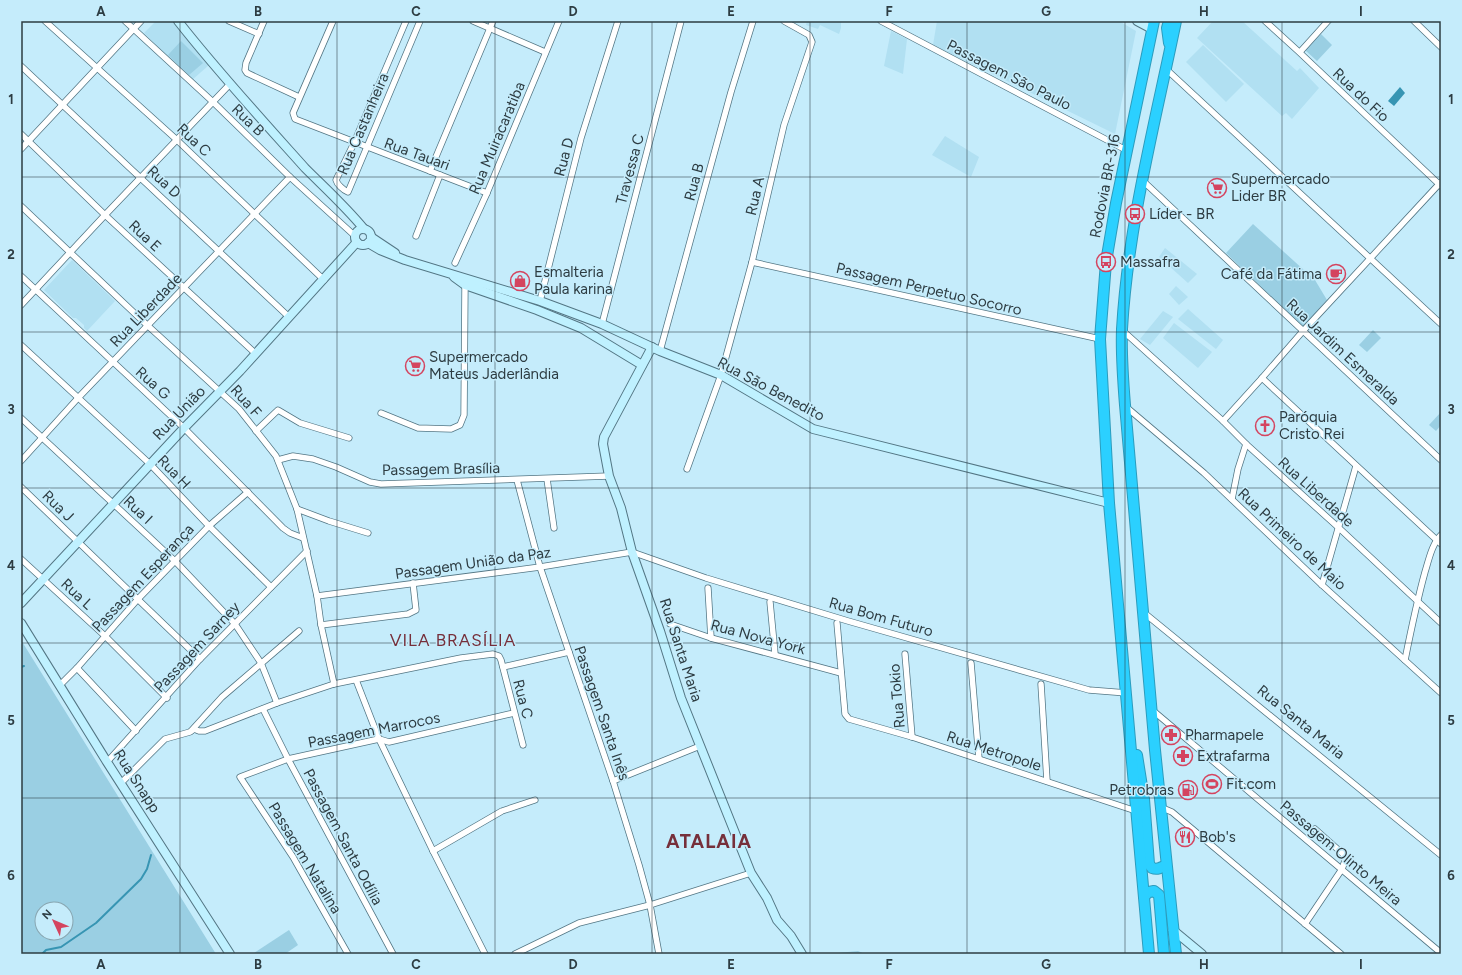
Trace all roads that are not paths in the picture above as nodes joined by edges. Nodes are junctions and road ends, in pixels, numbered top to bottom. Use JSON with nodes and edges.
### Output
{"nodes":[{"id":1,"x":45,"y":21,"type":"edge"},
{"id":2,"x":125,"y":21,"type":"edge"},
{"id":3,"x":140,"y":21,"type":"edge"},
{"id":4,"x":178,"y":21,"type":"edge"},
{"id":5,"x":229,"y":21,"type":"edge"},
{"id":6,"x":264,"y":21,"type":"edge"},
{"id":7,"x":333,"y":21,"type":"edge"},
{"id":8,"x":406,"y":21,"type":"edge"},
{"id":9,"x":420,"y":21,"type":"edge"},
{"id":10,"x":473,"y":21,"type":"edge"},
{"id":11,"x":493,"y":21,"type":"edge"},
{"id":12,"x":558,"y":21,"type":"edge"},
{"id":13,"x":618,"y":21,"type":"edge"},
{"id":14,"x":681,"y":21,"type":"edge"},
{"id":15,"x":753,"y":21,"type":"edge"},
{"id":16,"x":784,"y":21,"type":"edge"},
{"id":17,"x":881,"y":21,"type":"edge"},
{"id":18,"x":1137,"y":21,"type":"edge"},
{"id":19,"x":1169,"y":21,"type":"edge"},
{"id":20,"x":1176,"y":21,"type":"edge"},
{"id":21,"x":1264,"y":21,"type":"edge"},
{"id":22,"x":1328,"y":21,"type":"edge"},
{"id":23,"x":1414,"y":21,"type":"edge"},
{"id":24,"x":1153,"y":25,"type":"edge"},
{"id":25,"x":134,"y":28,"type":"junction"},
{"id":26,"x":490,"y":28,"type":"junction"},
{"id":27,"x":259,"y":34,"type":"junction"},
{"id":28,"x":1441,"y":47,"type":"edge"},
{"id":29,"x":1170,"y":51,"type":"junction"},
{"id":30,"x":545,"y":52,"type":"junction"},
{"id":31,"x":1300,"y":52,"type":"junction"},
{"id":32,"x":21,"y":66,"type":"edge"},
{"id":33,"x":96,"y":68,"type":"junction"},
{"id":34,"x":1166,"y":69,"type":"junction"},
{"id":35,"x":230,"y":84,"type":"junction"},
{"id":36,"x":299,"y":97,"type":"junction"},
{"id":37,"x":213,"y":102,"type":"junction"},
{"id":38,"x":62,"y":105,"type":"junction"},
{"id":39,"x":21,"y":134,"type":"edge"},
{"id":40,"x":177,"y":140,"type":"junction"},
{"id":41,"x":29,"y":141,"type":"junction"},
{"id":42,"x":354,"y":143,"type":"junction"},
{"id":43,"x":367,"y":148,"type":"junction"},
{"id":44,"x":21,"y":149,"type":"edge"},
{"id":45,"x":1126,"y":150,"type":"junction"},
{"id":46,"x":430,"y":171,"type":"junction"},
{"id":47,"x":440,"y":175,"type":"junction"},
{"id":48,"x":141,"y":177,"type":"junction"},
{"id":49,"x":290,"y":177,"type":"junction"},
{"id":50,"x":1142,"y":180,"type":"junction"},
{"id":51,"x":1440,"y":184,"type":"edge"},
{"id":52,"x":487,"y":193,"type":"junction"},
{"id":53,"x":21,"y":206,"type":"edge"},
{"id":54,"x":255,"y":214,"type":"junction"},
{"id":55,"x":105,"y":215,"type":"junction"},
{"id":56,"x":364,"y":229,"type":"junction"},
{"id":57,"x":416,"y":236,"type":"dead end"},
{"id":58,"x":356,"y":239,"type":"junction"},
{"id":59,"x":370,"y":240,"type":"junction"},
{"id":60,"x":220,"y":250,"type":"junction"},
{"id":61,"x":70,"y":252,"type":"junction"},
{"id":62,"x":1371,"y":259,"type":"junction"},
{"id":63,"x":752,"y":262,"type":"junction"},
{"id":64,"x":455,"y":263,"type":"dead end"},
{"id":65,"x":452,"y":275,"type":"junction"},
{"id":66,"x":21,"y":276,"type":"edge"},
{"id":67,"x":324,"y":280,"type":"junction"},
{"id":68,"x":465,"y":285,"type":"junction"},
{"id":69,"x":183,"y":288,"type":"junction"},
{"id":70,"x":35,"y":290,"type":"junction"},
{"id":71,"x":540,"y":301,"type":"junction"},
{"id":72,"x":21,"y":305,"type":"edge"},
{"id":73,"x":289,"y":317,"type":"junction"},
{"id":74,"x":602,"y":324,"type":"junction"},
{"id":75,"x":1441,"y":324,"type":"edge"},
{"id":76,"x":147,"y":326,"type":"junction"},
{"id":77,"x":1122,"y":330,"type":"junction"},
{"id":78,"x":1303,"y":331,"type":"junction"},
{"id":79,"x":1100,"y":339,"type":"junction"},
{"id":80,"x":21,"y":345,"type":"edge"},
{"id":81,"x":652,"y":347,"type":"junction"},
{"id":82,"x":660,"y":351,"type":"junction"},
{"id":83,"x":256,"y":354,"type":"junction"},
{"id":84,"x":112,"y":362,"type":"junction"},
{"id":85,"x":642,"y":366,"type":"junction"},
{"id":86,"x":721,"y":375,"type":"junction"},
{"id":87,"x":1262,"y":378,"type":"junction"},
{"id":88,"x":220,"y":391,"type":"junction"},
{"id":89,"x":78,"y":398,"type":"junction"},
{"id":90,"x":1125,"y":405,"type":"junction"},
{"id":91,"x":381,"y":413,"type":"dead end"},
{"id":92,"x":21,"y":418,"type":"edge"},
{"id":93,"x":1223,"y":421,"type":"junction"},
{"id":94,"x":184,"y":428,"type":"junction"},
{"id":95,"x":256,"y":431,"type":"junction"},
{"id":96,"x":42,"y":437,"type":"junction"},
{"id":97,"x":349,"y":438,"type":"dead end"},
{"id":98,"x":1246,"y":444,"type":"junction"},
{"id":99,"x":278,"y":460,"type":"junction"},
{"id":100,"x":1441,"y":460,"type":"edge"},
{"id":101,"x":21,"y":461,"type":"edge"},
{"id":102,"x":150,"y":464,"type":"junction"},
{"id":103,"x":1356,"y":466,"type":"junction"},
{"id":104,"x":686,"y":469,"type":"dead end"},
{"id":105,"x":609,"y":476,"type":"junction"},
{"id":106,"x":547,"y":479,"type":"junction"},
{"id":107,"x":517,"y":480,"type":"junction"},
{"id":108,"x":21,"y":487,"type":"edge"},
{"id":109,"x":248,"y":492,"type":"junction"},
{"id":110,"x":1232,"y":500,"type":"junction"},
{"id":111,"x":1109,"y":503,"type":"junction"},
{"id":112,"x":114,"y":504,"type":"junction"},
{"id":113,"x":297,"y":509,"type":"junction"},
{"id":114,"x":209,"y":526,"type":"junction"},
{"id":115,"x":554,"y":528,"type":"dead end"},
{"id":116,"x":1339,"y":528,"type":"junction"},
{"id":117,"x":368,"y":532,"type":"dead end"},
{"id":118,"x":1441,"y":535,"type":"edge"},
{"id":119,"x":303,"y":538,"type":"junction"},
{"id":120,"x":78,"y":542,"type":"junction"},
{"id":121,"x":1439,"y":542,"type":"edge"},
{"id":122,"x":307,"y":551,"type":"junction"},
{"id":123,"x":632,"y":552,"type":"junction"},
{"id":124,"x":21,"y":559,"type":"edge"},
{"id":125,"x":175,"y":562,"type":"junction"},
{"id":126,"x":540,"y":567,"type":"junction"},
{"id":127,"x":43,"y":579,"type":"junction"},
{"id":128,"x":413,"y":583,"type":"junction"},
{"id":129,"x":1322,"y":584,"type":"junction"},
{"id":130,"x":272,"y":587,"type":"junction"},
{"id":131,"x":708,"y":588,"type":"dead end"},
{"id":132,"x":317,"y":596,"type":"junction"},
{"id":133,"x":138,"y":599,"type":"junction"},
{"id":134,"x":1417,"y":600,"type":"junction"},
{"id":135,"x":770,"y":602,"type":"dead end"},
{"id":136,"x":21,"y":603,"type":"edge"},
{"id":137,"x":1143,"y":612,"type":"junction"},
{"id":138,"x":21,"y":623,"type":"edge"},
{"id":139,"x":836,"y":623,"type":"dead end"},
{"id":140,"x":1441,"y":623,"type":"edge"},
{"id":141,"x":235,"y":624,"type":"junction"},
{"id":142,"x":670,"y":624,"type":"dead end"},
{"id":143,"x":322,"y":625,"type":"junction"},
{"id":144,"x":299,"y":631,"type":"dead end"},
{"id":145,"x":105,"y":636,"type":"junction"},
{"id":146,"x":711,"y":638,"type":"junction"},
{"id":147,"x":569,"y":652,"type":"junction"},
{"id":148,"x":775,"y":654,"type":"junction"},
{"id":149,"x":905,"y":654,"type":"dead end"},
{"id":150,"x":200,"y":659,"type":"junction"},
{"id":151,"x":1405,"y":660,"type":"junction"},
{"id":152,"x":261,"y":663,"type":"junction"},
{"id":153,"x":971,"y":663,"type":"dead end"},
{"id":154,"x":503,"y":667,"type":"junction"},
{"id":155,"x":77,"y":668,"type":"junction"},
{"id":156,"x":840,"y":673,"type":"junction"},
{"id":157,"x":356,"y":680,"type":"junction"},
{"id":158,"x":334,"y":684,"type":"junction"},
{"id":159,"x":1041,"y":684,"type":"dead end"},
{"id":160,"x":60,"y":685,"type":"junction"},
{"id":161,"x":1127,"y":693,"type":"junction"},
{"id":162,"x":1441,"y":693,"type":"edge"},
{"id":163,"x":167,"y":698,"type":"junction"},
{"id":164,"x":277,"y":703,"type":"junction"},
{"id":165,"x":263,"y":709,"type":"junction"},
{"id":166,"x":1151,"y":709,"type":"junction"},
{"id":167,"x":514,"y":713,"type":"junction"},
{"id":168,"x":136,"y":731,"type":"junction"},
{"id":169,"x":190,"y":732,"type":"junction"},
{"id":170,"x":912,"y":737,"type":"junction"},
{"id":171,"x":379,"y":739,"type":"junction"},
{"id":172,"x":1130,"y":741,"type":"junction"},
{"id":173,"x":523,"y":745,"type":"dead end"},
{"id":174,"x":700,"y":746,"type":"junction"},
{"id":175,"x":288,"y":759,"type":"junction"},
{"id":176,"x":979,"y":759,"type":"junction"},
{"id":177,"x":107,"y":762,"type":"junction"},
{"id":178,"x":240,"y":777,"type":"joint"},
{"id":179,"x":613,"y":781,"type":"junction"},
{"id":180,"x":1047,"y":781,"type":"junction"},
{"id":181,"x":121,"y":783,"type":"junction"},
{"id":182,"x":534,"y":800,"type":"dead end"},
{"id":183,"x":1160,"y":807,"type":"junction"},
{"id":184,"x":1136,"y":811,"type":"junction"},
{"id":185,"x":1315,"y":829,"type":"dead end"},
{"id":186,"x":433,"y":851,"type":"junction"},
{"id":187,"x":1441,"y":855,"type":"edge"},
{"id":188,"x":1166,"y":865,"type":"junction"},
{"id":189,"x":1342,"y":869,"type":"junction"},
{"id":190,"x":751,"y":873,"type":"junction"},
{"id":191,"x":1144,"y":896,"type":"junction"},
{"id":192,"x":650,"y":905,"type":"junction"},
{"id":193,"x":1305,"y":924,"type":"junction"},
{"id":194,"x":1173,"y":930,"type":"junction"},
{"id":195,"x":1441,"y":953,"type":"edge"},
{"id":196,"x":230,"y":954,"type":"edge"},
{"id":197,"x":348,"y":954,"type":"edge"},
{"id":198,"x":393,"y":954,"type":"edge"},
{"id":199,"x":485,"y":954,"type":"edge"},
{"id":200,"x":515,"y":954,"type":"edge"},
{"id":201,"x":659,"y":954,"type":"edge"},
{"id":202,"x":802,"y":954,"type":"edge"},
{"id":203,"x":1149,"y":954,"type":"edge"},
{"id":204,"x":1164,"y":954,"type":"edge"},
{"id":205,"x":1176,"y":954,"type":"edge"},
{"id":206,"x":1202,"y":954,"type":"edge"},
{"id":207,"x":1341,"y":954,"type":"edge"}],
"edges":[{"from":1,"to":33,"type":"street","name":"Rua C"},
{"from":2,"to":25,"type":"street","name":"Rua B"},
{"from":3,"to":25,"type":"street"},
{"from":4,"to":35,"type":"street"},
{"from":5,"to":27,"type":"street"},
{"from":6,"to":27,"type":"street"},
{"from":7,"to":36,"type":"street"},
{"from":8,"to":42,"type":"street","name":"Rua Castanheira"},
{"from":9,"to":43,"type":"street","name":"Rua Castanheira"},
{"from":10,"to":26,"type":"street"},
{"from":11,"to":26,"type":"street"},
{"from":12,"to":30,"type":"street","name":"Rua Muiracaratiba"},
{"from":13,"to":71,"type":"street","name":"Rua D"},
{"from":14,"to":74,"type":"street","name":"Travessa C"},
{"from":15,"to":82,"type":"street","name":"Rua B"},
{"from":16,"to":63,"type":"street","name":"Rua A"},
{"from":17,"to":45,"type":"street","name":"Passagem São Paulo"},
{"from":18,"to":24,"type":"street"},
{"from":19,"to":29,"type":"highway"},
{"from":20,"to":29,"type":"highway"},
{"from":21,"to":31,"type":"street","name":"Rua do Fio"},
{"from":22,"to":31,"type":"street"},
{"from":23,"to":28,"type":"street"},
{"from":24,"to":45,"type":"highway","name":"Rodovia BR-316"},
{"from":25,"to":33,"type":"street"},
{"from":25,"to":37,"type":"street","name":"Rua B"},
{"from":26,"to":30,"type":"street"},
{"from":26,"to":46,"type":"street"},
{"from":27,"to":36,"type":"street"},
{"from":29,"to":34,"type":"highway"},
{"from":30,"to":52,"type":"street","name":"Rua Muiracaratiba"},
{"from":31,"to":51,"type":"street","name":"Rua do Fio"},
{"from":32,"to":38,"type":"street","name":"Rua D"},
{"from":33,"to":38,"type":"street"},
{"from":33,"to":40,"type":"street","name":"Rua C"},
{"from":34,"to":50,"type":"highway"},
{"from":34,"to":62,"type":"street"},
{"from":35,"to":37,"type":"street"},
{"from":35,"to":56,"type":"street"},
{"from":36,"to":42,"type":"street","name":"Rua Tauari"},
{"from":37,"to":40,"type":"street"},
{"from":37,"to":49,"type":"street","name":"Rua B"},
{"from":38,"to":41,"type":"street"},
{"from":38,"to":48,"type":"street","name":"Rua D"},
{"from":39,"to":41,"type":"street","name":"Rua E"},
{"from":40,"to":48,"type":"street"},
{"from":40,"to":54,"type":"street","name":"Rua C"},
{"from":41,"to":44,"type":"street"},
{"from":41,"to":55,"type":"street","name":"Rua E"},
{"from":42,"to":43,"type":"street","name":"Rua Tauari"},
{"from":42,"to":43,"type":"street","name":"Rua Castanheira"},
{"from":43,"to":46,"type":"street","name":"Rua Tauari"},
{"from":45,"to":79,"type":"highway","name":"Rodovia BR-316"},
{"from":46,"to":47,"type":"street","name":"Rua Tauari"},
{"from":47,"to":52,"type":"street","name":"Rua Tauari"},
{"from":47,"to":57,"type":"street"},
{"from":48,"to":55,"type":"street"},
{"from":48,"to":60,"type":"street","name":"Rua D"},
{"from":49,"to":54,"type":"street","name":"Rua Liberdade"},
{"from":49,"to":58,"type":"street","name":"Rua B"},
{"from":50,"to":77,"type":"highway"},
{"from":50,"to":78,"type":"street","name":"Rua Jardim Esmeralda"},
{"from":51,"to":62,"type":"street"},
{"from":52,"to":64,"type":"street","name":"Rua Muiracaratiba"},
{"from":53,"to":61,"type":"street","name":"Rua F"},
{"from":54,"to":60,"type":"street","name":"Rua Liberdade"},
{"from":54,"to":67,"type":"street","name":"Rua C"},
{"from":55,"to":61,"type":"street"},
{"from":55,"to":69,"type":"street","name":"Rua E"},
{"from":56,"to":58,"type":"street"},
{"from":56,"to":59,"type":"street"},
{"from":58,"to":59,"type":"street"},
{"from":58,"to":67,"type":"street","name":"Rua União"},
{"from":59,"to":65,"type":"street","name":"Rua São Benedito"},
{"from":60,"to":69,"type":"street","name":"Rua Liberdade"},
{"from":60,"to":73,"type":"street","name":"Rua D"},
{"from":61,"to":70,"type":"street"},
{"from":61,"to":76,"type":"street","name":"Rua F"},
{"from":62,"to":75,"type":"street"},
{"from":62,"to":78,"type":"street"},
{"from":63,"to":79,"type":"street","name":"Passagem Perpetuo Socorro"},
{"from":63,"to":86,"type":"street","name":"Rua A"},
{"from":65,"to":68,"type":"street","name":"Rua São Benedito"},
{"from":65,"to":71,"type":"street","name":"Rua São Benedito"},
{"from":66,"to":70,"type":"street","name":"Rua G"},
{"from":67,"to":73,"type":"street","name":"Rua União"},
{"from":68,"to":85,"type":"street","name":"Rua São Benedito"},
{"from":68,"to":91,"type":"street"},
{"from":69,"to":76,"type":"street","name":"Rua Liberdade"},
{"from":69,"to":83,"type":"street","name":"Rua E"},
{"from":70,"to":72,"type":"street"},
{"from":70,"to":84,"type":"street","name":"Rua G"},
{"from":71,"to":74,"type":"street","name":"Rua São Benedito"},
{"from":73,"to":83,"type":"street","name":"Rua União"},
{"from":74,"to":81,"type":"street","name":"Rua São Benedito"},
{"from":76,"to":84,"type":"street","name":"Rua Liberdade"},
{"from":76,"to":88,"type":"street","name":"Rua F"},
{"from":77,"to":90,"type":"highway"},
{"from":77,"to":93,"type":"street","name":"Rua Liberdade"},
{"from":78,"to":87,"type":"street"},
{"from":78,"to":100,"type":"street","name":"Rua Jardim Esmeralda"},
{"from":79,"to":111,"type":"highway","name":"Rodovia BR-316"},
{"from":80,"to":89,"type":"street","name":"Rua H"},
{"from":81,"to":82,"type":"street","name":"Rua São Benedito"},
{"from":81,"to":85,"type":"street","name":"Rua Santa Maria"},
{"from":82,"to":86,"type":"street","name":"Rua São Benedito"},
{"from":83,"to":88,"type":"street","name":"Rua União"},
{"from":84,"to":89,"type":"street","name":"Rua Liberdade"},
{"from":84,"to":94,"type":"street","name":"Rua G"},
{"from":85,"to":105,"type":"street","name":"Rua Santa Maria"},
{"from":86,"to":104,"type":"street","name":"Rua A"},
{"from":86,"to":111,"type":"street","name":"Rua São Benedito"},
{"from":87,"to":93,"type":"street"},
{"from":87,"to":103,"type":"street"},
{"from":88,"to":94,"type":"street","name":"Rua União"},
{"from":88,"to":95,"type":"street","name":"Rua F"},
{"from":89,"to":96,"type":"street","name":"Rua Liberdade"},
{"from":89,"to":102,"type":"street","name":"Rua H"},
{"from":90,"to":110,"type":"street","name":"Rua Primeiro de Maio"},
{"from":90,"to":137,"type":"highway"},
{"from":92,"to":96,"type":"street","name":"Rua I"},
{"from":93,"to":98,"type":"street","name":"Rua Liberdade"},
{"from":94,"to":102,"type":"street","name":"Rua União"},
{"from":94,"to":109,"type":"street","name":"Rua G"},
{"from":95,"to":97,"type":"street"},
{"from":95,"to":99,"type":"street","name":"Rua F"},
{"from":96,"to":101,"type":"street","name":"Rua Liberdade"},
{"from":96,"to":112,"type":"street","name":"Rua I"},
{"from":98,"to":110,"type":"street"},
{"from":98,"to":116,"type":"street","name":"Rua Liberdade"},
{"from":99,"to":107,"type":"street","name":"Passagem Brasília"},
{"from":99,"to":113,"type":"street","name":"Rua F"},
{"from":102,"to":112,"type":"street","name":"Rua União"},
{"from":102,"to":114,"type":"street","name":"Rua H"},
{"from":103,"to":116,"type":"street"},
{"from":103,"to":121,"type":"street"},
{"from":105,"to":106,"type":"street","name":"Passagem Brasília"},
{"from":105,"to":123,"type":"street","name":"Rua Santa Maria"},
{"from":106,"to":107,"type":"street","name":"Passagem Brasília"},
{"from":106,"to":115,"type":"street"},
{"from":107,"to":126,"type":"street","name":"Passagem Santa Inês"},
{"from":108,"to":120,"type":"street","name":"Rua J"},
{"from":109,"to":114,"type":"street","name":"Passagem Esperança"},
{"from":109,"to":119,"type":"street","name":"Rua G"},
{"from":110,"to":129,"type":"street","name":"Rua Primeiro de Maio"},
{"from":111,"to":161,"type":"highway","name":"Rodovia BR-316"},
{"from":112,"to":120,"type":"street","name":"Rua União"},
{"from":112,"to":125,"type":"street","name":"Rua I"},
{"from":113,"to":117,"type":"street"},
{"from":113,"to":119,"type":"street","name":"Rua F"},
{"from":114,"to":125,"type":"street","name":"Passagem Esperança"},
{"from":114,"to":130,"type":"street","name":"Rua H"},
{"from":116,"to":129,"type":"street"},
{"from":116,"to":134,"type":"street","name":"Rua Liberdade"},
{"from":118,"to":121,"type":"street"},
{"from":119,"to":122,"type":"street","name":"Rua F"},
{"from":120,"to":127,"type":"street","name":"Rua União"},
{"from":120,"to":133,"type":"street"},
{"from":121,"to":134,"type":"street"},
{"from":122,"to":130,"type":"street","name":"Passagem Sarney"},
{"from":122,"to":132,"type":"street","name":"Rua F"},
{"from":123,"to":126,"type":"street","name":"Passagem União da Paz"},
{"from":123,"to":161,"type":"street","name":"Rua Bom Futuro"},
{"from":123,"to":174,"type":"street","name":"Rua Santa Maria"},
{"from":124,"to":127,"type":"street","name":"Rua L"},
{"from":125,"to":133,"type":"street","name":"Passagem Esperança"},
{"from":125,"to":141,"type":"street","name":"Rua I"},
{"from":126,"to":128,"type":"street","name":"Passagem União da Paz"},
{"from":126,"to":147,"type":"street","name":"Passagem Santa Inês"},
{"from":127,"to":136,"type":"street","name":"Rua União"},
{"from":127,"to":145,"type":"street","name":"Rua L"},
{"from":128,"to":132,"type":"street","name":"Passagem União da Paz"},
{"from":128,"to":143,"type":"street"},
{"from":129,"to":151,"type":"street","name":"Rua Primeiro de Maio"},
{"from":130,"to":141,"type":"street","name":"Passagem Sarney"},
{"from":131,"to":146,"type":"street"},
{"from":132,"to":143,"type":"street","name":"Rua F"},
{"from":133,"to":145,"type":"street","name":"Passagem Esperança"},
{"from":133,"to":150,"type":"street"},
{"from":134,"to":140,"type":"street","name":"Rua Liberdade"},
{"from":134,"to":151,"type":"street"},
{"from":135,"to":148,"type":"street"},
{"from":137,"to":166,"type":"highway"},
{"from":137,"to":187,"type":"street","name":"Rua Santa Maria"},
{"from":138,"to":160,"type":"street","name":"Rua Snapp"},
{"from":139,"to":156,"type":"street"},
{"from":141,"to":150,"type":"street","name":"Passagem Sarney"},
{"from":141,"to":152,"type":"street","name":"Rua I"},
{"from":142,"to":146,"type":"street","name":"Rua Nova York"},
{"from":143,"to":158,"type":"street","name":"Rua F"},
{"from":144,"to":152,"type":"street"},
{"from":145,"to":155,"type":"street","name":"Passagem Esperança"},
{"from":145,"to":163,"type":"street","name":"Rua L"},
{"from":146,"to":148,"type":"street","name":"Rua Nova York"},
{"from":147,"to":154,"type":"street"},
{"from":147,"to":179,"type":"street","name":"Passagem Santa Inês"},
{"from":148,"to":156,"type":"street","name":"Rua Nova York"},
{"from":149,"to":170,"type":"street","name":"Rua Tokio"},
{"from":150,"to":163,"type":"street","name":"Passagem Sarney"},
{"from":151,"to":162,"type":"street","name":"Rua Primeiro de Maio"},
{"from":152,"to":164,"type":"street","name":"Rua I"},
{"from":152,"to":169,"type":"street"},
{"from":153,"to":176,"type":"street"},
{"from":154,"to":157,"type":"street","name":"Rua C"},
{"from":154,"to":167,"type":"street","name":"Rua C"},
{"from":155,"to":160,"type":"street","name":"Passagem Esperança"},
{"from":155,"to":168,"type":"street"},
{"from":156,"to":170,"type":"street","name":"Rua Metropole"},
{"from":157,"to":158,"type":"street"},
{"from":157,"to":171,"type":"street"},
{"from":158,"to":164,"type":"street"},
{"from":159,"to":180,"type":"street"},
{"from":160,"to":177,"type":"street","name":"Rua Snapp"},
{"from":161,"to":172,"type":"highway","name":"Rodovia BR-316"},
{"from":163,"to":168,"type":"street","name":"Passagem Sarney"},
{"from":164,"to":165,"type":"street"},
{"from":165,"to":169,"type":"street"},
{"from":165,"to":175,"type":"street","name":"Passagem Santa Odília"},
{"from":166,"to":183,"type":"highway"},
{"from":166,"to":189,"type":"street","name":"Passagem Olinto Meira"},
{"from":167,"to":171,"type":"street","name":"Passagem Marrocos"},
{"from":167,"to":173,"type":"street","name":"Rua C"},
{"from":168,"to":177,"type":"street","name":"Passagem Sarney"},
{"from":169,"to":181,"type":"street"},
{"from":170,"to":176,"type":"street","name":"Rua Metropole"},
{"from":171,"to":175,"type":"street","name":"Passagem Marrocos"},
{"from":171,"to":186,"type":"street"},
{"from":172,"to":184,"type":"highway","name":"Rodovia BR-316"},
{"from":172,"to":188,"type":"highway"},
{"from":174,"to":179,"type":"street"},
{"from":174,"to":190,"type":"street","name":"Rua Santa Maria"},
{"from":175,"to":178,"type":"street","name":"Passagem Marrocos"},
{"from":175,"to":198,"type":"street","name":"Passagem Santa Odília"},
{"from":176,"to":180,"type":"street","name":"Rua Metropole"},
{"from":177,"to":181,"type":"street","name":"Rua Snapp"},
{"from":178,"to":197,"type":"street","name":"Passagem Natalina"},
{"from":179,"to":192,"type":"street","name":"Passagem Santa Inês"},
{"from":180,"to":184,"type":"street","name":"Rua Metropole"},
{"from":181,"to":196,"type":"street","name":"Rua Snapp"},
{"from":182,"to":186,"type":"street"},
{"from":183,"to":188,"type":"highway"},
{"from":183,"to":193,"type":"street"},
{"from":184,"to":191,"type":"highway","name":"Rodovia BR-316"},
{"from":185,"to":189,"type":"street"},
{"from":186,"to":199,"type":"street"},
{"from":188,"to":194,"type":"highway"},
{"from":189,"to":193,"type":"street"},
{"from":189,"to":195,"type":"street","name":"Passagem Olinto Meira"},
{"from":190,"to":192,"type":"street"},
{"from":190,"to":202,"type":"street","name":"Rua Santa Maria"},
{"from":191,"to":203,"type":"highway","name":"Rodovia BR-316"},
{"from":191,"to":204,"type":"highway"},
{"from":192,"to":200,"type":"street"},
{"from":192,"to":201,"type":"street","name":"Passagem Santa Inês"},
{"from":193,"to":207,"type":"street"},
{"from":194,"to":205,"type":"highway"},
{"from":194,"to":206,"type":"street"}]}
